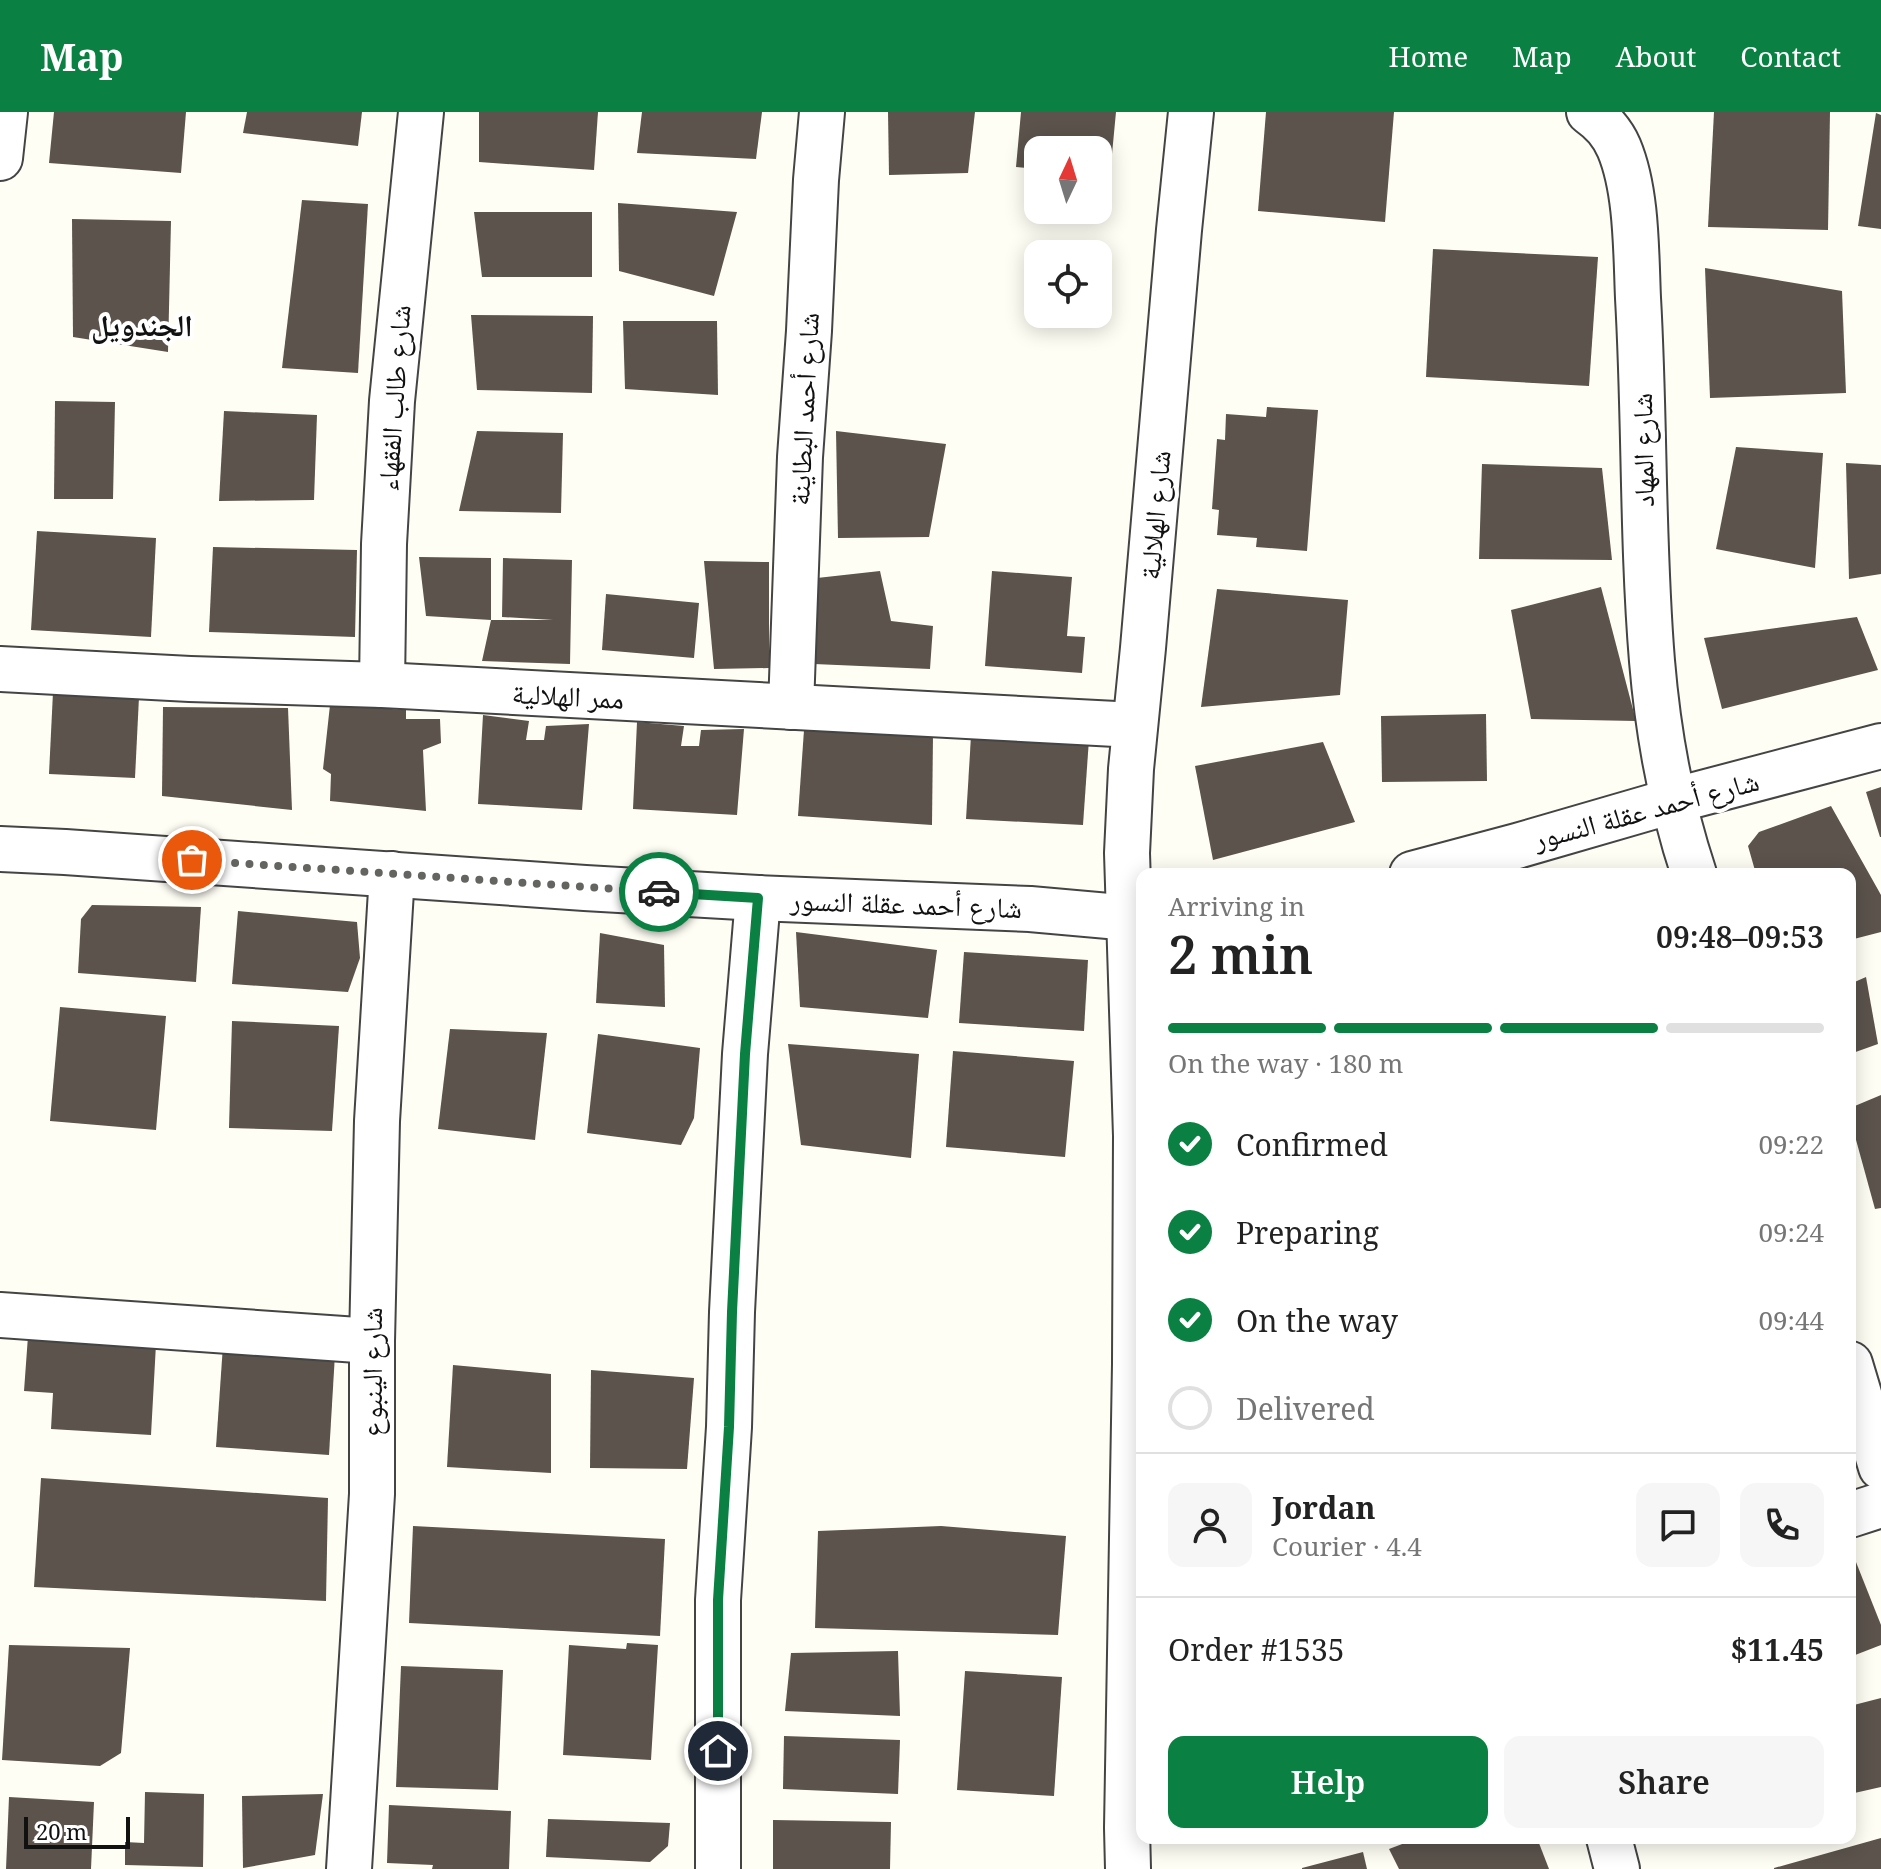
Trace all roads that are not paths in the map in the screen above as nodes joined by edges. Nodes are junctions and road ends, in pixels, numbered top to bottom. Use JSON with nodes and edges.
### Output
{"nodes":[{"id":1,"x":5,"y":112,"type":"edge"},
{"id":2,"x":421,"y":112,"type":"edge"},
{"id":3,"x":822,"y":112,"type":"edge"},
{"id":4,"x":1191,"y":112,"type":"edge"},
{"id":5,"x":1589,"y":112,"type":"edge"},
{"id":6,"x":0,"y":158,"type":"edge"},
{"id":7,"x":0,"y":669,"type":"edge"},
{"id":8,"x":382,"y":685,"type":"junction"},
{"id":9,"x":791,"y":707,"type":"junction"},
{"id":10,"x":1135,"y":725,"type":"junction"},
{"id":11,"x":1881,"y":746,"type":"edge"},
{"id":12,"x":1672,"y":801,"type":"junction"},
{"id":13,"x":0,"y":849,"type":"edge"},
{"id":14,"x":1434,"y":868,"type":"edge"},
{"id":15,"x":1692,"y":868,"type":"edge"},
{"id":16,"x":392,"y":874,"type":"junction"},
{"id":17,"x":758,"y":898,"type":"junction"},
{"id":18,"x":1135,"y":919,"type":"edge"},
{"id":19,"x":0,"y":1315,"type":"edge"},
{"id":20,"x":372,"y":1341,"type":"junction"},
{"id":21,"x":1856,"y":1384,"type":"edge"},
{"id":22,"x":1881,"y":1467,"type":"edge"},
{"id":23,"x":1881,"y":1505,"type":"edge"},
{"id":24,"x":1856,"y":1513,"type":"edge"},
{"id":25,"x":1135,"y":1728,"type":"edge"},
{"id":26,"x":1611,"y":1844,"type":"edge"},
{"id":27,"x":349,"y":1869,"type":"edge"},
{"id":28,"x":718,"y":1869,"type":"edge"},
{"id":29,"x":1128,"y":1869,"type":"edge"},
{"id":30,"x":1617,"y":1869,"type":"edge"}],
"edges":[{"from":1,"to":6,"type":"street"},
{"from":2,"to":8,"type":"street","name":"شارع طالب الفقهاء"},
{"from":3,"to":9,"type":"street","name":"شارع أحمد البطاينة"},
{"from":4,"to":10,"type":"street","name":"شارع الهلالية"},
{"from":5,"to":12,"type":"street","name":"شارع المهاد"},
{"from":7,"to":8,"type":"street","name":"ممر الهلالية"},
{"from":8,"to":9,"type":"street","name":"ممر الهلالية"},
{"from":9,"to":10,"type":"street","name":"ممر الهلالية"},
{"from":10,"to":18,"type":"street","name":"شارع الهلالية"},
{"from":11,"to":12,"type":"street","name":"شارع أحمد عقلة النسور"},
{"from":12,"to":14,"type":"street","name":"شارع أحمد عقلة النسور"},
{"from":12,"to":15,"type":"street","name":"شارع المهاد"},
{"from":13,"to":16,"type":"street","name":"شارع أحمد عقلة النسور"},
{"from":16,"to":17,"type":"street","name":"شارع أحمد عقلة النسور"},
{"from":16,"to":20,"type":"street","name":"شارع الينبوع"},
{"from":17,"to":18,"type":"street","name":"شارع أحمد عقلة النسور"},
{"from":17,"to":28,"type":"street"},
{"from":18,"to":25,"type":"street","name":"شارع الهلالية"},
{"from":19,"to":20,"type":"street"},
{"from":20,"to":27,"type":"street","name":"شارع الينبوع"},
{"from":21,"to":22,"type":"street"},
{"from":23,"to":24,"type":"street"},
{"from":25,"to":29,"type":"street","name":"شارع الهلالية"},
{"from":26,"to":30,"type":"street"}]}
